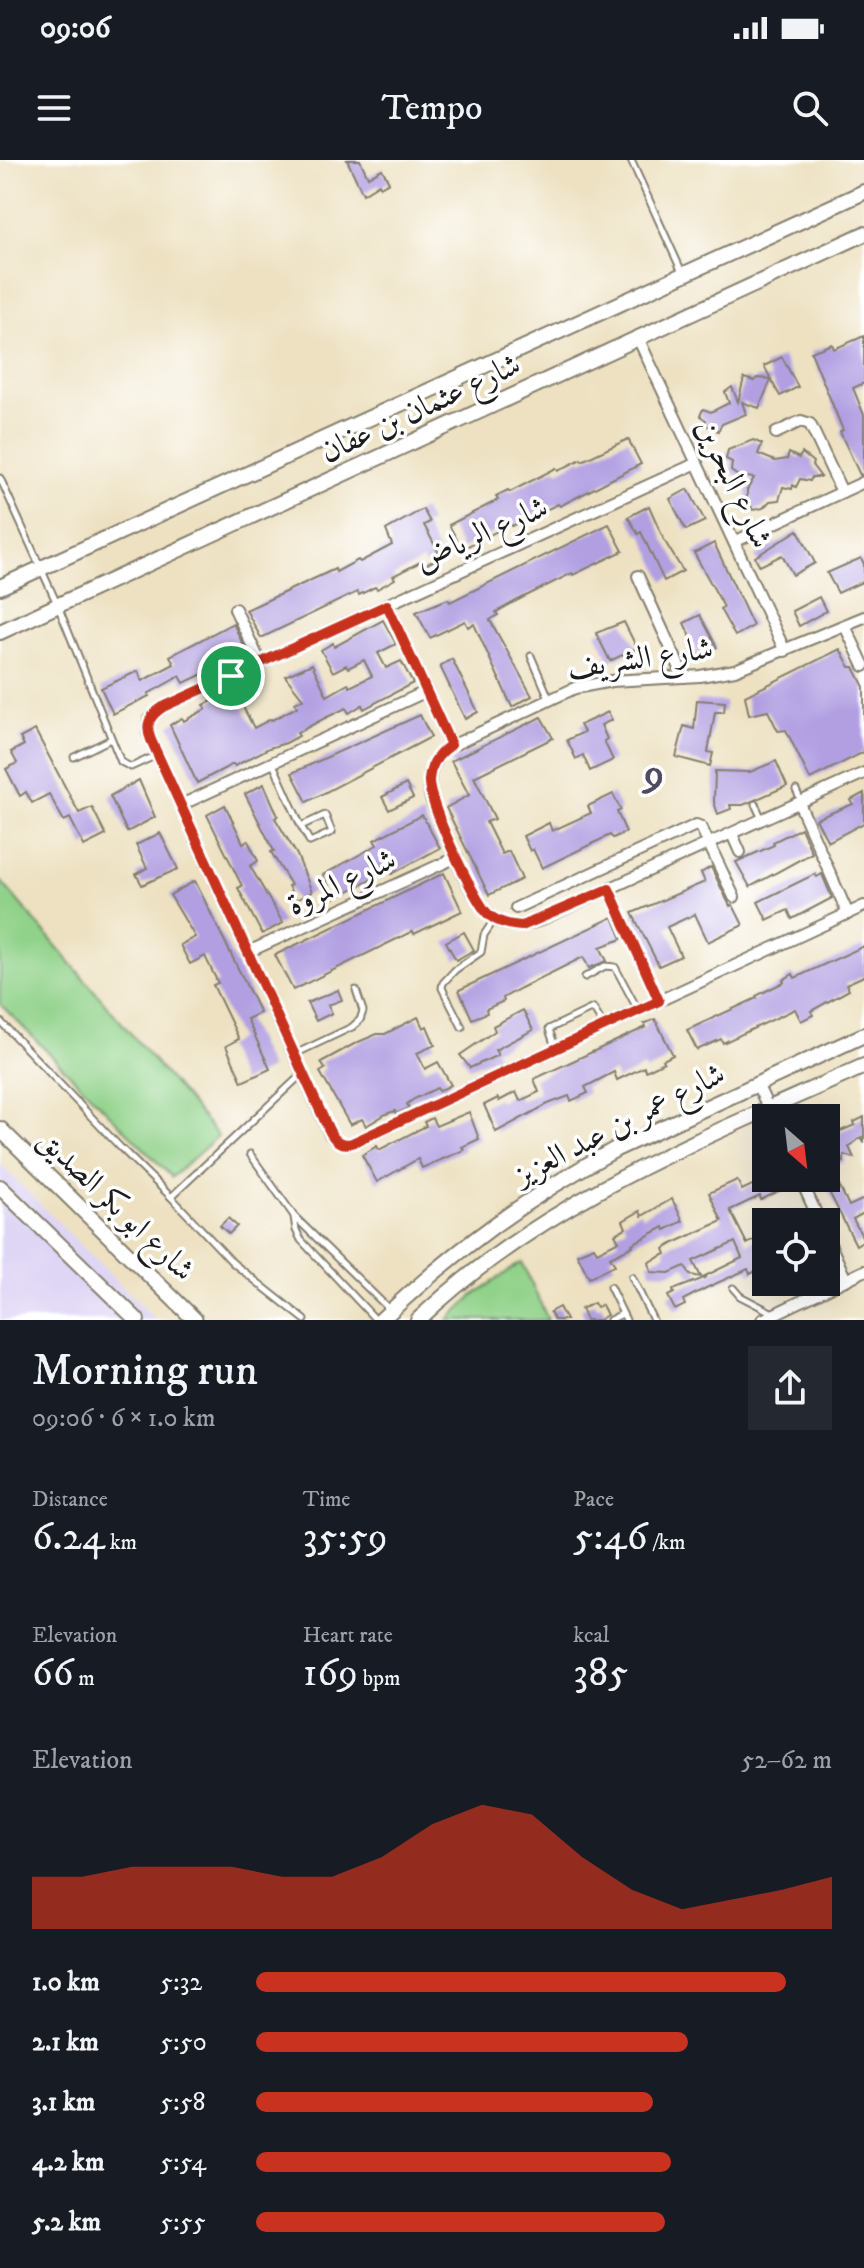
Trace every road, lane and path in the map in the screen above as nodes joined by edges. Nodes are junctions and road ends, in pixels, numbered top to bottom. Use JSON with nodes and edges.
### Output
{"nodes":[{"id":1,"x":631,"y":160,"type":"edge"},
{"id":2,"x":864,"y":192,"type":"edge"},
{"id":3,"x":864,"y":234,"type":"edge"},
{"id":4,"x":684,"y":275,"type":"junction"},
{"id":5,"x":638,"y":338,"type":"junction"},
{"id":6,"x":776,"y":433,"type":"dead end"},
{"id":7,"x":697,"y":463,"type":"junction"},
{"id":8,"x":0,"y":478,"type":"edge"},
{"id":9,"x":864,"y":482,"type":"edge"},
{"id":10,"x":842,"y":492,"type":"junction"},
{"id":11,"x":734,"y":542,"type":"junction"},
{"id":12,"x":41,"y":568,"type":"junction"},
{"id":13,"x":638,"y":576,"type":"dead end"},
{"id":14,"x":0,"y":587,"type":"edge"},
{"id":15,"x":387,"y":605,"type":"junction"},
{"id":16,"x":58,"y":606,"type":"junction"},
{"id":17,"x":235,"y":609,"type":"dead end"},
{"id":18,"x":864,"y":617,"type":"edge"},
{"id":19,"x":845,"y":626,"type":"junction"},
{"id":20,"x":0,"y":632,"type":"edge"},
{"id":21,"x":785,"y":651,"type":"junction"},
{"id":22,"x":531,"y":656,"type":"dead end"},
{"id":23,"x":260,"y":662,"type":"junction"},
{"id":24,"x":864,"y":666,"type":"edge"},
{"id":25,"x":684,"y":677,"type":"junction"},
{"id":26,"x":427,"y":691,"type":"junction"},
{"id":27,"x":549,"y":698,"type":"junction"},
{"id":28,"x":111,"y":739,"type":"junction"},
{"id":29,"x":451,"y":745,"type":"junction"},
{"id":30,"x":157,"y":755,"type":"junction"},
{"id":31,"x":74,"y":757,"type":"dead end"},
{"id":32,"x":272,"y":763,"type":"junction"},
{"id":33,"x":864,"y":773,"type":"edge"},
{"id":34,"x":796,"y":790,"type":"dead end"},
{"id":35,"x":800,"y":802,"type":"junction"},
{"id":36,"x":755,"y":804,"type":"dead end"},
{"id":37,"x":181,"y":805,"type":"junction"},
{"id":38,"x":762,"y":820,"type":"junction"},
{"id":39,"x":301,"y":826,"type":"junction"},
{"id":40,"x":732,"y":834,"type":"junction"},
{"id":41,"x":708,"y":844,"type":"junction"},
{"id":42,"x":740,"y":852,"type":"dead end"},
{"id":43,"x":457,"y":857,"type":"junction"},
{"id":44,"x":609,"y":889,"type":"junction"},
{"id":45,"x":734,"y":897,"type":"dead end"},
{"id":46,"x":864,"y":906,"type":"edge"},
{"id":47,"x":516,"y":908,"type":"dead end"},
{"id":48,"x":848,"y":914,"type":"junction"},
{"id":49,"x":494,"y":919,"type":"junction"},
{"id":50,"x":248,"y":952,"type":"junction"},
{"id":51,"x":585,"y":977,"type":"dead end"},
{"id":52,"x":356,"y":990,"type":"dead end"},
{"id":53,"x":659,"y":1001,"type":"junction"},
{"id":54,"x":639,"y":1011,"type":"junction"},
{"id":55,"x":0,"y":1021,"type":"edge"},
{"id":56,"x":462,"y":1027,"type":"dead end"},
{"id":57,"x":604,"y":1027,"type":"junction"},
{"id":58,"x":864,"y":1035,"type":"edge"},
{"id":59,"x":556,"y":1049,"type":"junction"},
{"id":60,"x":295,"y":1055,"type":"junction"},
{"id":61,"x":864,"y":1066,"type":"edge"},
{"id":62,"x":303,"y":1073,"type":"junction"},
{"id":63,"x":757,"y":1084,"type":"junction"},
{"id":64,"x":766,"y":1104,"type":"edge"},
{"id":65,"x":790,"y":1104,"type":"edge"},
{"id":66,"x":752,"y":1122,"type":"edge"},
{"id":67,"x":0,"y":1129,"type":"edge"},
{"id":68,"x":250,"y":1154,"type":"dead end"},
{"id":69,"x":0,"y":1187,"type":"edge"},
{"id":70,"x":171,"y":1197,"type":"junction"},
{"id":71,"x":294,"y":1216,"type":"junction"},
{"id":72,"x":840,"y":1266,"type":"edge"},
{"id":73,"x":864,"y":1271,"type":"edge"},
{"id":74,"x":632,"y":1277,"type":"dead end"},
{"id":75,"x":846,"y":1280,"type":"junction"},
{"id":76,"x":610,"y":1287,"type":"dead end"},
{"id":77,"x":733,"y":1288,"type":"dead end"},
{"id":78,"x":774,"y":1314,"type":"junction"},
{"id":79,"x":382,"y":1317,"type":"edge"},
{"id":80,"x":624,"y":1317,"type":"edge"},
{"id":81,"x":137,"y":1320,"type":"edge"},
{"id":82,"x":195,"y":1320,"type":"edge"},
{"id":83,"x":305,"y":1320,"type":"edge"},
{"id":84,"x":418,"y":1320,"type":"edge"},
{"id":85,"x":610,"y":1320,"type":"edge"},
{"id":86,"x":653,"y":1320,"type":"edge"},
{"id":87,"x":762,"y":1320,"type":"edge"}],
"edges":[{"from":1,"to":4,"type":"lane"},
{"from":2,"to":4,"type":"main road","name":"شارع عثمان بن عفان"},
{"from":3,"to":5,"type":"main road","name":"شارع عثمان بن عفان"},
{"from":4,"to":12,"type":"main road","name":"شارع عثمان بن عفان"},
{"from":5,"to":7,"type":"street","name":"شارع البحرين"},
{"from":5,"to":16,"type":"main road","name":"شارع عثمان بن عفان"},
{"from":6,"to":10,"type":"street"},
{"from":7,"to":11,"type":"street","name":"شارع البحرين"},
{"from":7,"to":15,"type":"street","name":"شارع الرياض"},
{"from":8,"to":12,"type":"lane"},
{"from":9,"to":10,"type":"street"},
{"from":10,"to":11,"type":"street"},
{"from":11,"to":21,"type":"street","name":"شارع البحرين"},
{"from":12,"to":14,"type":"main road","name":"شارع عثمان بن عفان"},
{"from":12,"to":16,"type":"lane"},
{"from":13,"to":25,"type":"street"},
{"from":15,"to":23,"type":"street","name":"شارع الرياض"},
{"from":15,"to":26,"type":"street"},
{"from":16,"to":20,"type":"main road","name":"شارع عثمان بن عفان"},
{"from":16,"to":28,"type":"lane"},
{"from":17,"to":23,"type":"street"},
{"from":18,"to":19,"type":"street","name":"شارع الشريف"},
{"from":19,"to":21,"type":"street","name":"شارع الشريف"},
{"from":19,"to":24,"type":"street"},
{"from":21,"to":25,"type":"street","name":"شارع الشريف"},
{"from":22,"to":27,"type":"lane"},
{"from":23,"to":30,"type":"street","name":"شارع الرياض"},
{"from":25,"to":27,"type":"street","name":"شارع الشريف"},
{"from":26,"to":29,"type":"street"},
{"from":26,"to":32,"type":"street"},
{"from":27,"to":29,"type":"street","name":"شارع الشريف"},
{"from":28,"to":30,"type":"lane"},
{"from":28,"to":31,"type":"lane"},
{"from":29,"to":43,"type":"street"},
{"from":30,"to":37,"type":"street","name":"شارع الرياض"},
{"from":32,"to":37,"type":"street"},
{"from":32,"to":39,"type":"lane"},
{"from":33,"to":35,"type":"street"},
{"from":34,"to":35,"type":"lane"},
{"from":35,"to":38,"type":"street"},
{"from":35,"to":48,"type":"street"},
{"from":36,"to":38,"type":"lane"},
{"from":37,"to":50,"type":"street","name":"شارع الرياض"},
{"from":38,"to":40,"type":"street"},
{"from":39,"to":39,"type":"lane"},
{"from":40,"to":41,"type":"street"},
{"from":40,"to":42,"type":"street"},
{"from":41,"to":44,"type":"street"},
{"from":41,"to":45,"type":"street"},
{"from":41,"to":47,"type":"street"},
{"from":43,"to":49,"type":"street"},
{"from":43,"to":50,"type":"street","name":"شارع المروة"},
{"from":44,"to":49,"type":"street"},
{"from":44,"to":53,"type":"street"},
{"from":46,"to":48,"type":"street"},
{"from":48,"to":53,"type":"street"},
{"from":49,"to":56,"type":"lane"},
{"from":50,"to":60,"type":"street","name":"شارع الرياض"},
{"from":51,"to":54,"type":"lane"},
{"from":52,"to":60,"type":"lane"},
{"from":53,"to":54,"type":"street"},
{"from":54,"to":57,"type":"street"},
{"from":55,"to":70,"type":"lane"},
{"from":57,"to":59,"type":"street"},
{"from":57,"to":59,"type":"lane"},
{"from":58,"to":63,"type":"main road","name":"شارع عمر بن عبد العزيز"},
{"from":59,"to":62,"type":"street","name":"شارع الرياض"},
{"from":60,"to":62,"type":"street","name":"شارع الرياض"},
{"from":61,"to":65,"type":"main road","name":"شارع عمر بن عبد العزيز"},
{"from":62,"to":70,"type":"lane"},
{"from":63,"to":64,"type":"street"},
{"from":63,"to":79,"type":"main road","name":"شارع عمر بن عبد العزيز"},
{"from":66,"to":84,"type":"main road","name":"شارع عمر بن عبد العزيز"},
{"from":67,"to":82,"type":"main road","name":"شارع ابو بكر الصديق"},
{"from":68,"to":71,"type":"lane"},
{"from":69,"to":81,"type":"main road"},
{"from":70,"to":83,"type":"lane"},
{"from":71,"to":79,"type":"lane"},
{"from":71,"to":79,"type":"lane"},
{"from":72,"to":75,"type":"street"},
{"from":73,"to":75,"type":"street"},
{"from":74,"to":86,"type":"lane"},
{"from":75,"to":78,"type":"street"},
{"from":76,"to":80,"type":"lane"},
{"from":77,"to":78,"type":"lane"},
{"from":78,"to":87,"type":"street"},
{"from":80,"to":85,"type":"lane"}]}
